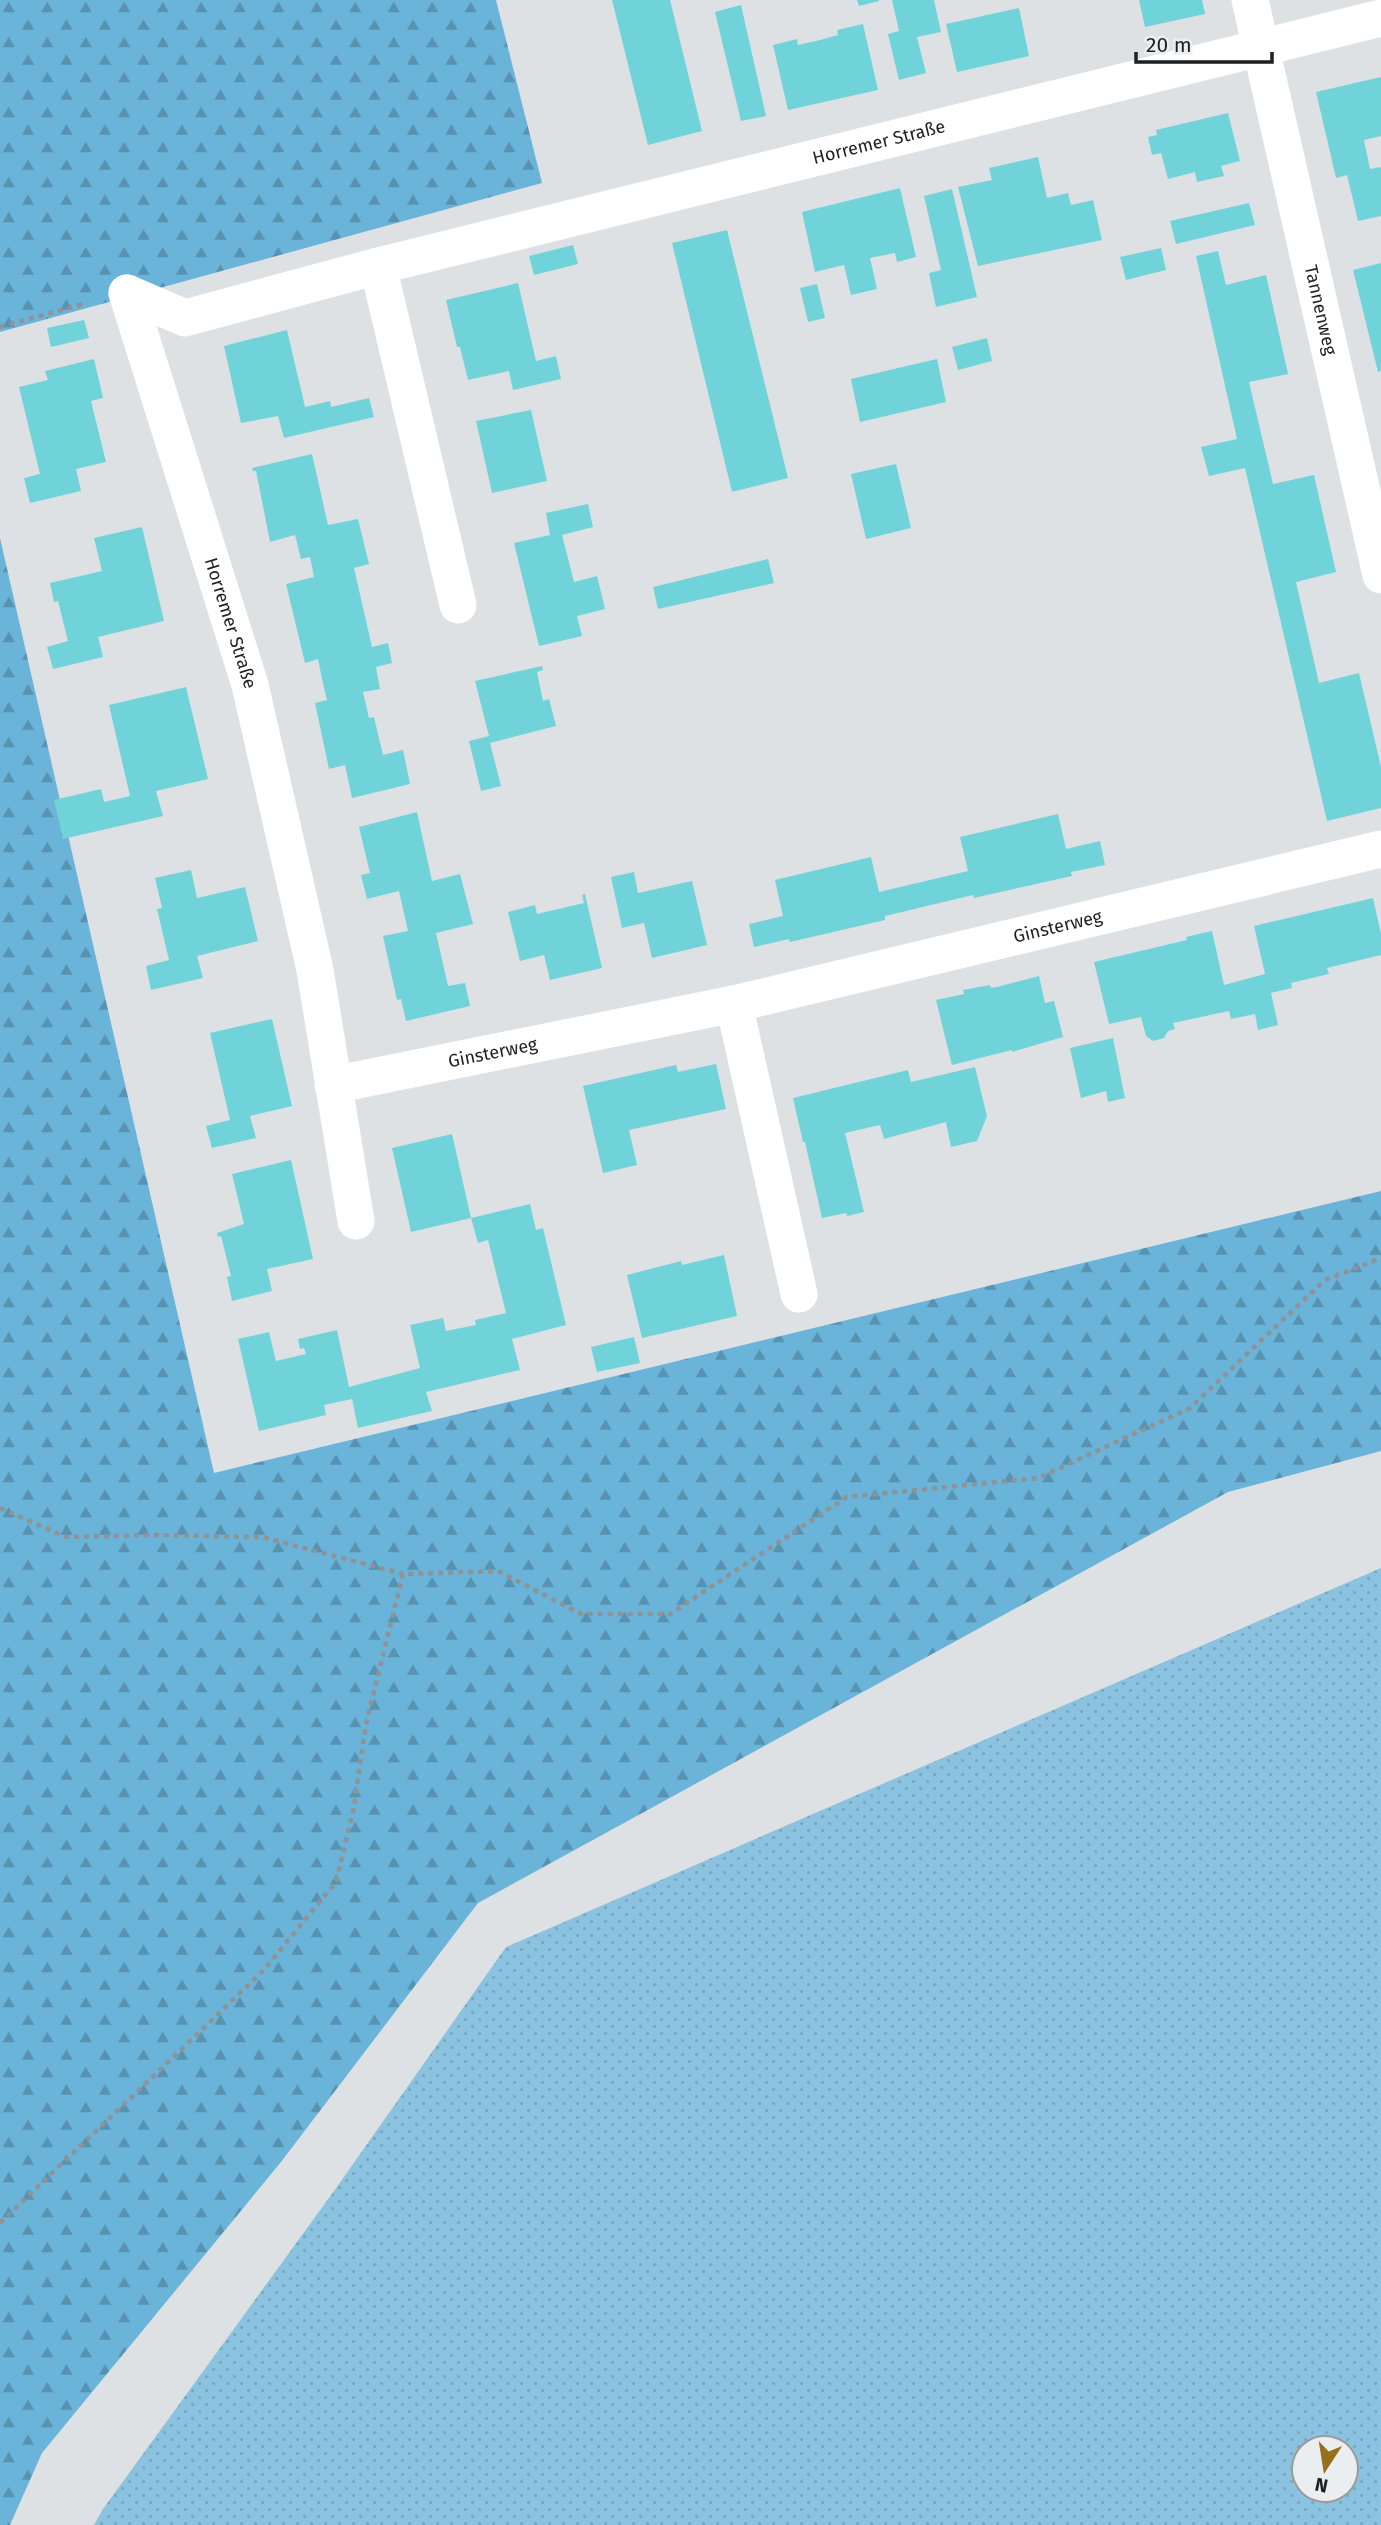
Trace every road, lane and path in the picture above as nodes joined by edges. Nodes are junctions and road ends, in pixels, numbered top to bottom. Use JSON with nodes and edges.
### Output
{"nodes":[{"id":1,"x":1250,"y":0,"type":"edge"},
{"id":2,"x":1381,"y":18,"type":"edge"},
{"id":3,"x":1262,"y":46,"type":"junction"},
{"id":4,"x":378,"y":266,"type":"junction"},
{"id":5,"x":127,"y":293,"type":"junction"},
{"id":6,"x":0,"y":327,"type":"edge"},
{"id":7,"x":1381,"y":576,"type":"edge"},
{"id":8,"x":458,"y":605,"type":"dead end"},
{"id":9,"x":1381,"y":849,"type":"edge"},
{"id":10,"x":734,"y":1004,"type":"junction"},
{"id":11,"x":333,"y":1085,"type":"junction"},
{"id":12,"x":356,"y":1221,"type":"dead end"},
{"id":13,"x":1381,"y":1258,"type":"edge"},
{"id":14,"x":799,"y":1294,"type":"dead end"},
{"id":15,"x":0,"y":1508,"type":"edge"},
{"id":16,"x":403,"y":1574,"type":"junction"},
{"id":17,"x":0,"y":2223,"type":"edge"}],
"edges":[{"from":1,"to":3,"type":"street","name":"Tannenweg"},
{"from":2,"to":3,"type":"street","name":"Horremer Straße"},
{"from":3,"to":4,"type":"street","name":"Horremer Straße"},
{"from":3,"to":7,"type":"street","name":"Tannenweg"},
{"from":4,"to":5,"type":"street","name":"Horremer Straße"},
{"from":4,"to":8,"type":"street"},
{"from":5,"to":6,"type":"path"},
{"from":5,"to":11,"type":"street","name":"Horremer Straße"},
{"from":9,"to":10,"type":"street","name":"Ginsterweg"},
{"from":10,"to":11,"type":"street","name":"Ginsterweg"},
{"from":10,"to":14,"type":"street"},
{"from":11,"to":12,"type":"street","name":"Horremer Straße"},
{"from":13,"to":16,"type":"path"},
{"from":15,"to":16,"type":"path"},
{"from":16,"to":17,"type":"path"}]}
